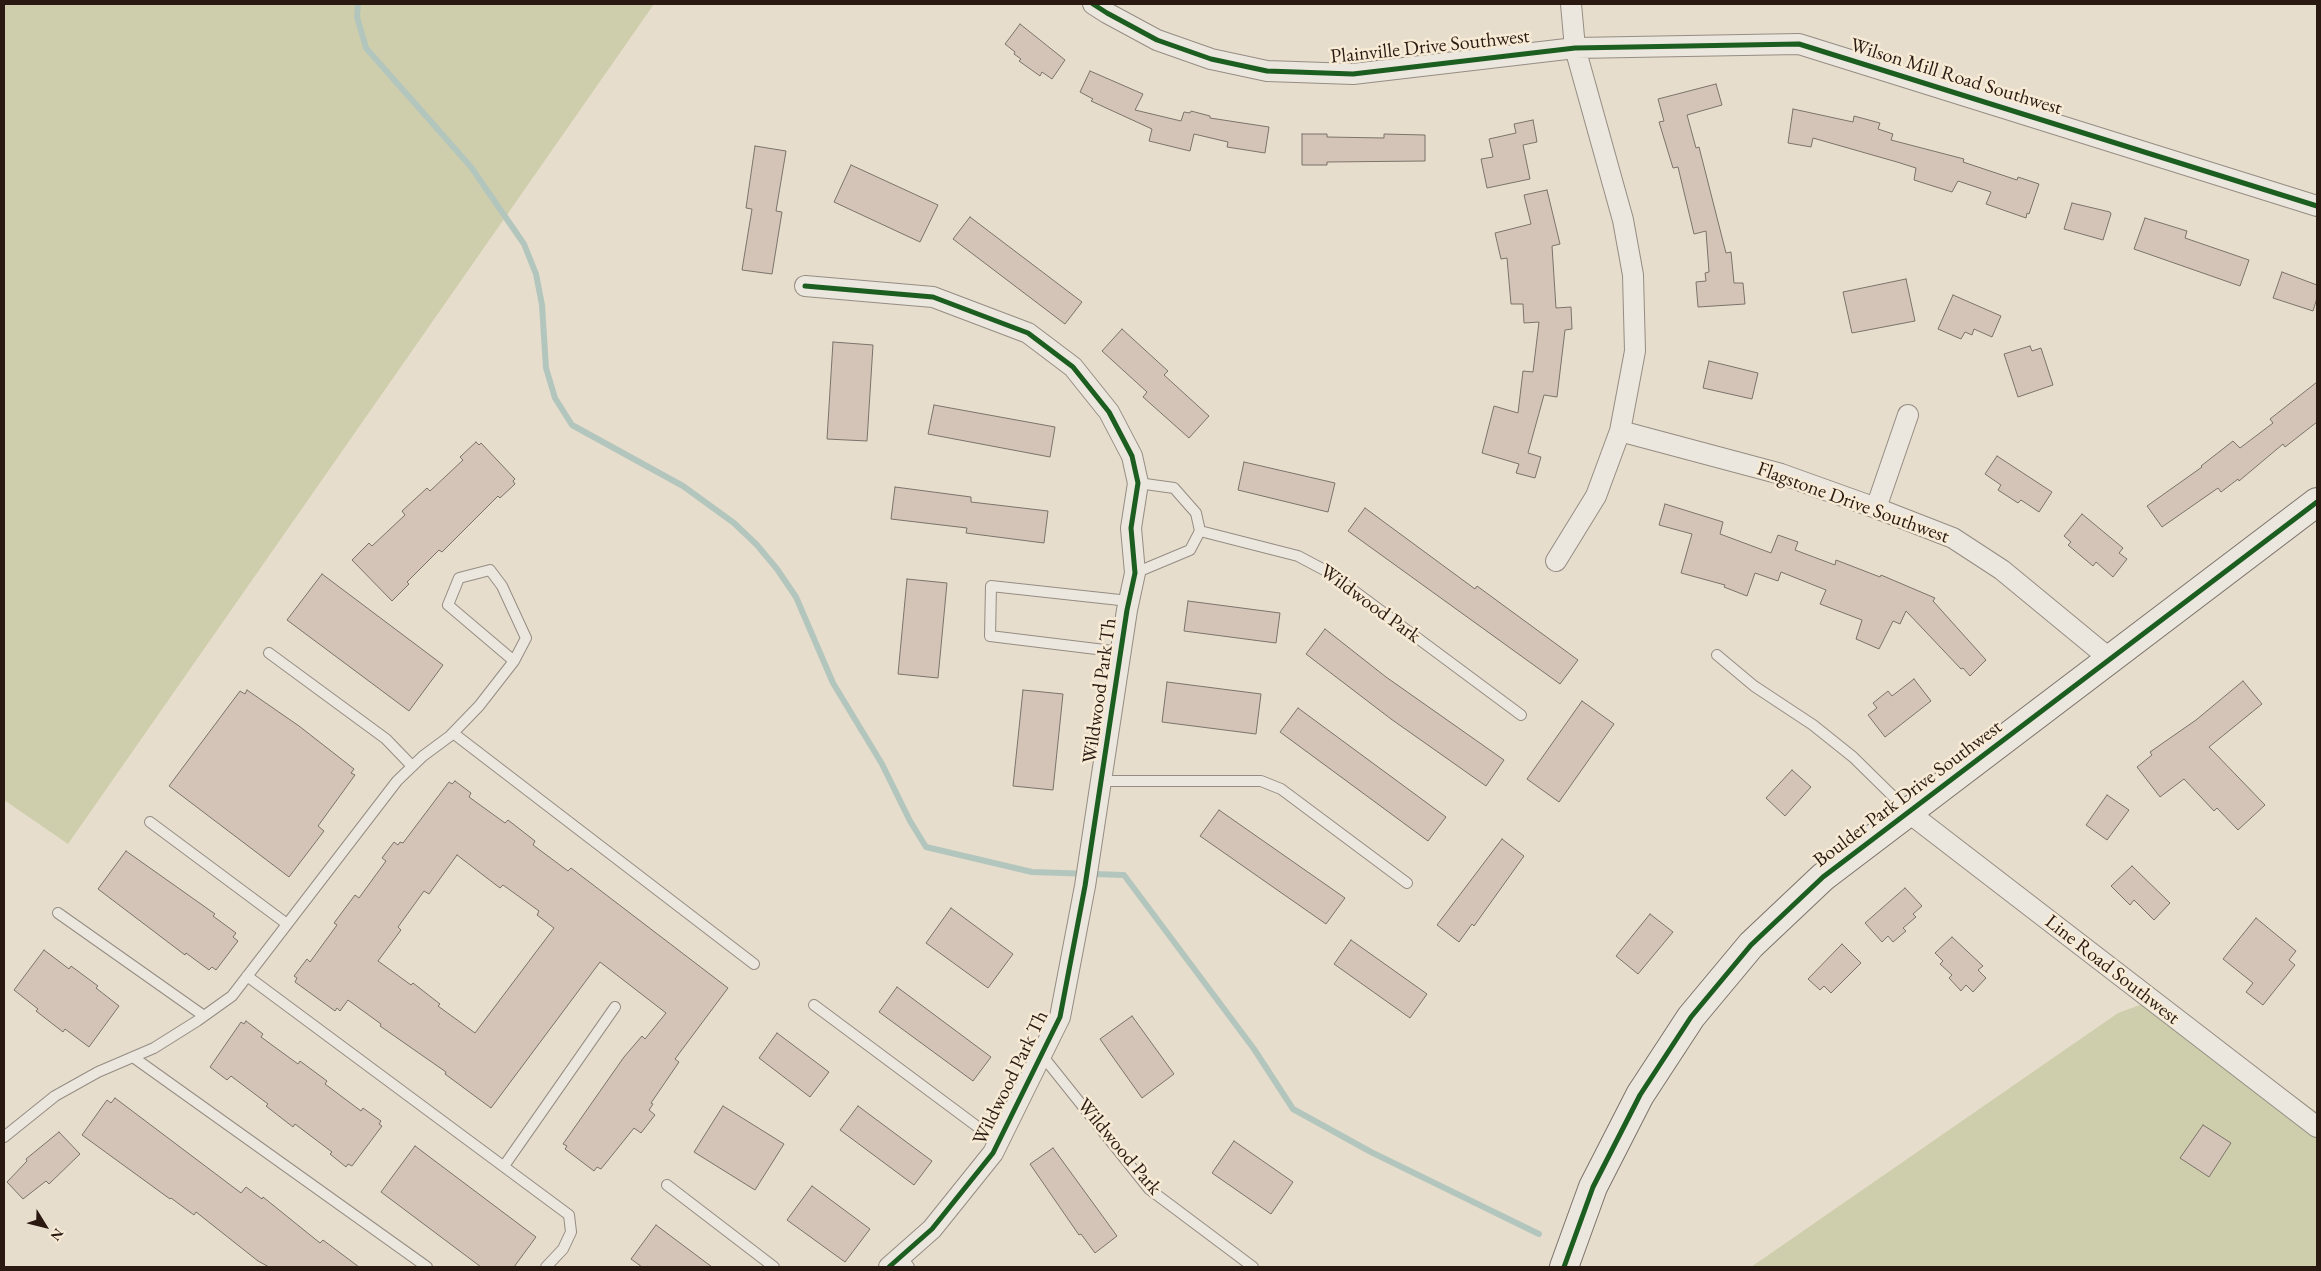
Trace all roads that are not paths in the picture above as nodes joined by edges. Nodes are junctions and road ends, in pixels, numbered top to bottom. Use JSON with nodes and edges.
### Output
{"nodes":[{"id":1,"x":1093,"y":4,"type":"edge"},
{"id":2,"x":1571,"y":4,"type":"edge"},
{"id":3,"x":1575,"y":48,"type":"junction"},
{"id":4,"x":2317,"y":206,"type":"edge"},
{"id":5,"x":805,"y":286,"type":"dead end"},
{"id":6,"x":1908,"y":416,"type":"dead end"},
{"id":7,"x":1620,"y":431,"type":"junction"},
{"id":8,"x":1138,"y":483,"type":"junction"},
{"id":9,"x":2317,"y":502,"type":"edge"},
{"id":10,"x":1876,"y":508,"type":"junction"},
{"id":11,"x":1200,"y":531,"type":"junction"},
{"id":12,"x":1556,"y":561,"type":"dead end"},
{"id":13,"x":1135,"y":573,"type":"junction"},
{"id":14,"x":1129,"y":601,"type":"junction"},
{"id":15,"x":1121,"y":652,"type":"junction"},
{"id":16,"x":269,"y":653,"type":"dead end"},
{"id":17,"x":1717,"y":654,"type":"dead end"},
{"id":18,"x":2110,"y":660,"type":"junction"},
{"id":19,"x":514,"y":661,"type":"junction"},
{"id":20,"x":1522,"y":715,"type":"dead end"},
{"id":21,"x":453,"y":733,"type":"junction"},
{"id":22,"x":412,"y":766,"type":"junction"},
{"id":23,"x":1101,"y":781,"type":"junction"},
{"id":24,"x":1908,"y":812,"type":"junction"},
{"id":25,"x":150,"y":822,"type":"dead end"},
{"id":26,"x":1407,"y":883,"type":"dead end"},
{"id":27,"x":58,"y":913,"type":"dead end"},
{"id":28,"x":287,"y":924,"type":"junction"},
{"id":29,"x":754,"y":964,"type":"dead end"},
{"id":30,"x":247,"y":976,"type":"junction"},
{"id":31,"x":814,"y":1005,"type":"dead end"},
{"id":32,"x":615,"y":1006,"type":"dead end"},
{"id":33,"x":204,"y":1016,"type":"junction"},
{"id":34,"x":1041,"y":1054,"type":"junction"},
{"id":35,"x":133,"y":1057,"type":"junction"},
{"id":36,"x":2317,"y":1127,"type":"edge"},
{"id":37,"x":4,"y":1137,"type":"edge"},
{"id":38,"x":998,"y":1142,"type":"junction"},
{"id":39,"x":504,"y":1166,"type":"junction"},
{"id":40,"x":667,"y":1185,"type":"dead end"},
{"id":41,"x":900,"y":1264,"type":"edge"},
{"id":42,"x":427,"y":1267,"type":"edge"},
{"id":43,"x":546,"y":1267,"type":"edge"},
{"id":44,"x":774,"y":1267,"type":"edge"},
{"id":45,"x":1253,"y":1267,"type":"edge"},
{"id":46,"x":1564,"y":1267,"type":"edge"}],
"edges":[{"from":1,"to":3,"type":"street","name":"Plainville Drive Southwest"},
{"from":2,"to":3,"type":"street"},
{"from":3,"to":4,"type":"street","name":"Wilson Mill Road Southwest"},
{"from":3,"to":7,"type":"street"},
{"from":5,"to":8,"type":"street","name":"Wildwood Park Th"},
{"from":6,"to":10,"type":"street"},
{"from":7,"to":10,"type":"street","name":"Flagstone Drive Southwest"},
{"from":7,"to":12,"type":"street"},
{"from":8,"to":11,"type":"lane"},
{"from":8,"to":13,"type":"street","name":"Wildwood Park Th"},
{"from":9,"to":18,"type":"street","name":"Boulder Park Drive Southwest"},
{"from":10,"to":18,"type":"street","name":"Flagstone Drive Southwest"},
{"from":11,"to":13,"type":"lane"},
{"from":11,"to":20,"type":"lane","name":"Wildwood Park"},
{"from":13,"to":14,"type":"street","name":"Wildwood Park Th"},
{"from":14,"to":15,"type":"street","name":"Wildwood Park Th"},
{"from":14,"to":15,"type":"lane"},
{"from":15,"to":23,"type":"street","name":"Wildwood Park Th"},
{"from":16,"to":22,"type":"lane"},
{"from":17,"to":24,"type":"lane"},
{"from":18,"to":24,"type":"street","name":"Boulder Park Drive Southwest"},
{"from":19,"to":19,"type":"lane"},
{"from":19,"to":21,"type":"lane"},
{"from":21,"to":22,"type":"lane"},
{"from":21,"to":29,"type":"lane"},
{"from":22,"to":28,"type":"lane"},
{"from":23,"to":26,"type":"lane"},
{"from":23,"to":34,"type":"street","name":"Wildwood Park Th"},
{"from":24,"to":36,"type":"street","name":"Line Road Southwest"},
{"from":24,"to":46,"type":"street","name":"Boulder Park Drive Southwest"},
{"from":25,"to":28,"type":"lane"},
{"from":27,"to":33,"type":"lane"},
{"from":28,"to":30,"type":"lane"},
{"from":30,"to":33,"type":"lane"},
{"from":30,"to":39,"type":"lane"},
{"from":31,"to":38,"type":"lane"},
{"from":32,"to":39,"type":"lane"},
{"from":33,"to":35,"type":"lane"},
{"from":34,"to":38,"type":"street","name":"Wildwood Park Th"},
{"from":34,"to":45,"type":"lane","name":"Wildwood Park"},
{"from":35,"to":37,"type":"lane"},
{"from":35,"to":42,"type":"lane"},
{"from":38,"to":41,"type":"street","name":"Wildwood Park Th"},
{"from":39,"to":43,"type":"lane"},
{"from":40,"to":44,"type":"lane"}]}
